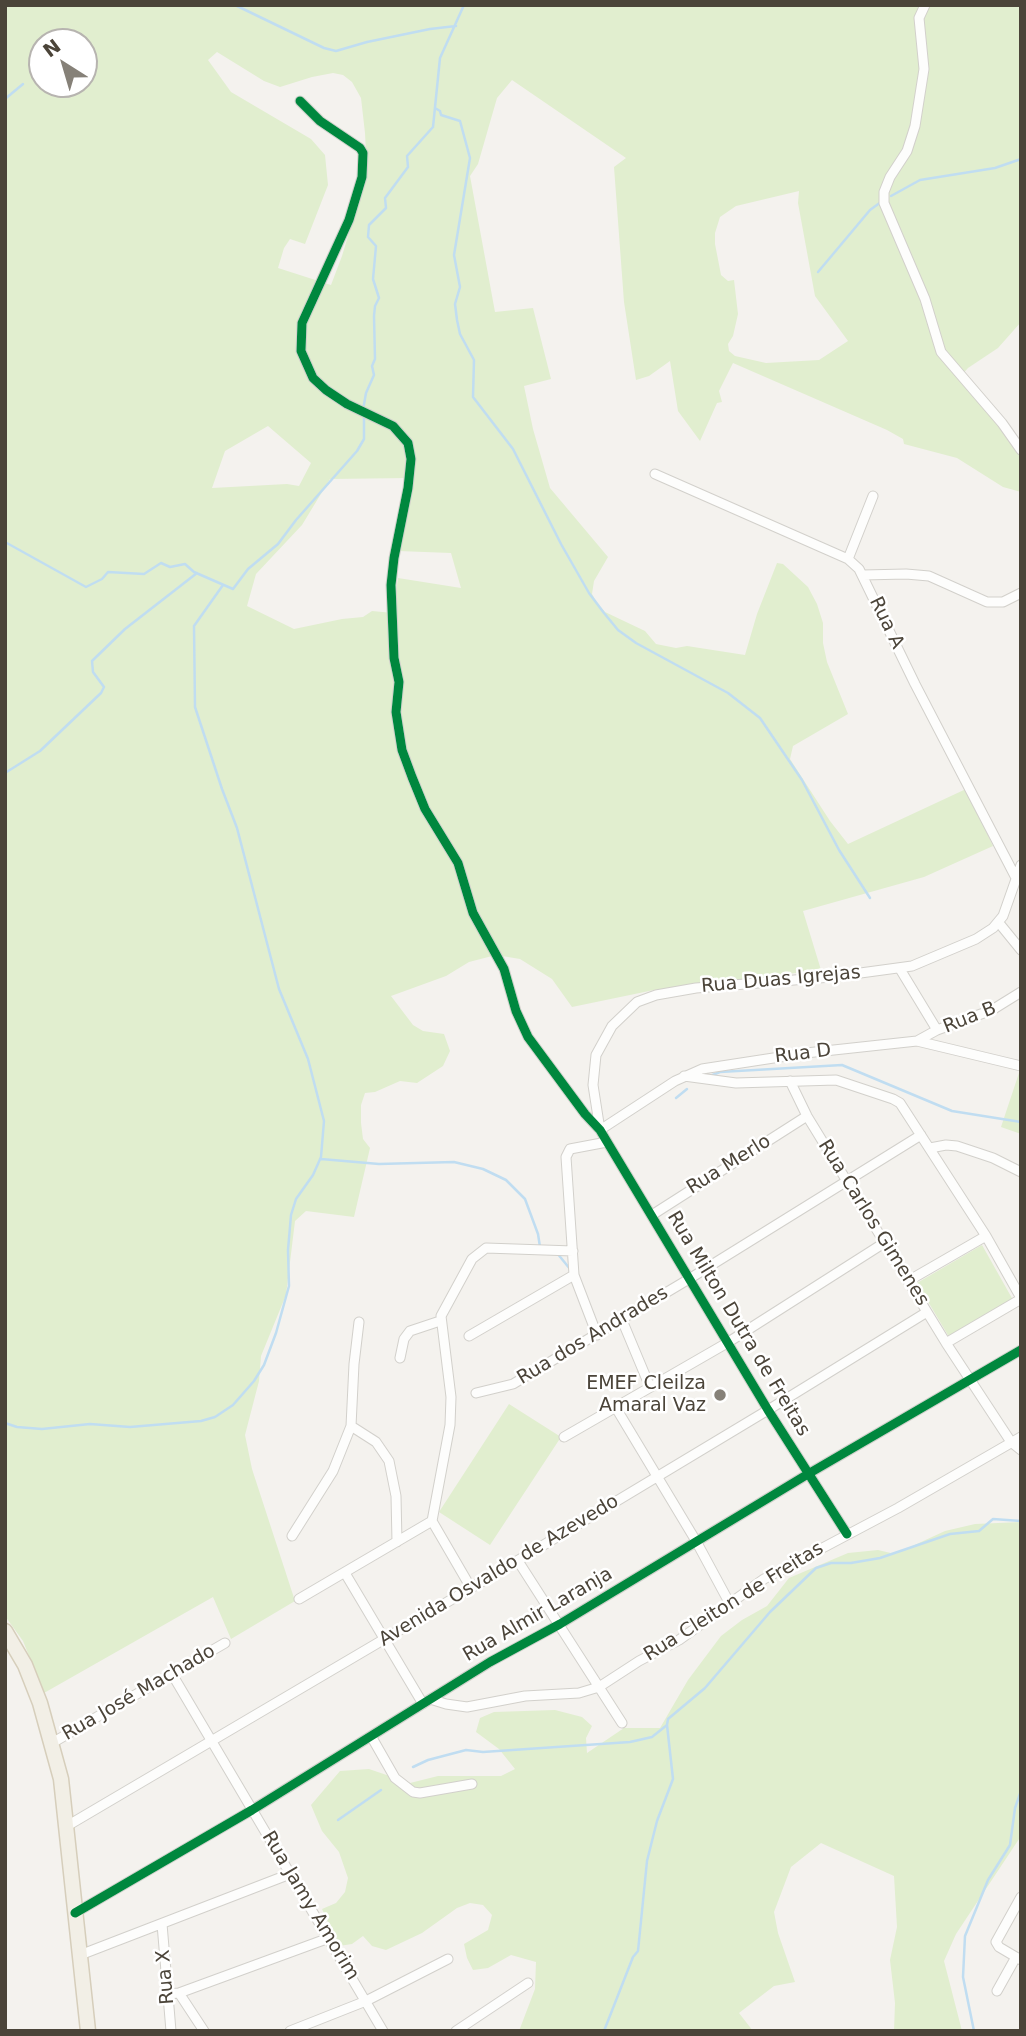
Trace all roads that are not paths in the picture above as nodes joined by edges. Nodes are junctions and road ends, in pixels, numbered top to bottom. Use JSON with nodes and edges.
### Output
{"nodes":[{"id":1,"x":925,"y":5,"type":"edge"},
{"id":2,"x":300,"y":101,"type":"dead end"},
{"id":3,"x":1021,"y":450,"type":"edge"},
{"id":4,"x":655,"y":474,"type":"dead end"},
{"id":5,"x":873,"y":496,"type":"dead end"},
{"id":6,"x":848,"y":559,"type":"junction"},
{"id":7,"x":863,"y":575,"type":"junction"},
{"id":8,"x":1021,"y":593,"type":"edge"},
{"id":9,"x":1021,"y":865,"type":"edge"},
{"id":10,"x":1016,"y":878,"type":"junction"},
{"id":11,"x":999,"y":923,"type":"junction"},
{"id":12,"x":1021,"y":950,"type":"edge"},
{"id":13,"x":900,"y":969,"type":"junction"},
{"id":14,"x":1021,"y":992,"type":"edge"},
{"id":15,"x":937,"y":1030,"type":"junction"},
{"id":16,"x":917,"y":1041,"type":"junction"},
{"id":17,"x":1021,"y":1066,"type":"edge"},
{"id":18,"x":684,"y":1076,"type":"junction"},
{"id":19,"x":790,"y":1081,"type":"junction"},
{"id":20,"x":807,"y":1116,"type":"junction"},
{"id":21,"x":600,"y":1130,"type":"junction"},
{"id":22,"x":921,"y":1135,"type":"junction"},
{"id":23,"x":607,"y":1142,"type":"junction"},
{"id":24,"x":930,"y":1148,"type":"junction"},
{"id":25,"x":1021,"y":1172,"type":"edge"},
{"id":26,"x":846,"y":1180,"type":"junction"},
{"id":27,"x":652,"y":1214,"type":"junction"},
{"id":28,"x":986,"y":1236,"type":"junction"},
{"id":29,"x":884,"y":1243,"type":"junction"},
{"id":30,"x":573,"y":1251,"type":"junction"},
{"id":31,"x":573,"y":1275,"type":"junction"},
{"id":32,"x":689,"y":1279,"type":"junction"},
{"id":33,"x":908,"y":1281,"type":"junction"},
{"id":34,"x":1021,"y":1298,"type":"edge"},
{"id":35,"x":927,"y":1312,"type":"junction"},
{"id":36,"x":622,"y":1320,"type":"junction"},
{"id":37,"x":440,"y":1321,"type":"junction"},
{"id":38,"x":359,"y":1322,"type":"dead end"},
{"id":39,"x":597,"y":1335,"type":"junction"},
{"id":40,"x":469,"y":1336,"type":"dead end"},
{"id":41,"x":727,"y":1343,"type":"junction"},
{"id":42,"x":946,"y":1343,"type":"junction"},
{"id":43,"x":1021,"y":1350,"type":"edge"},
{"id":44,"x":400,"y":1358,"type":"dead end"},
{"id":45,"x":970,"y":1381,"type":"junction"},
{"id":46,"x":650,"y":1387,"type":"junction"},
{"id":47,"x":476,"y":1393,"type":"dead end"},
{"id":48,"x":616,"y":1408,"type":"junction"},
{"id":49,"x":768,"y":1410,"type":"junction"},
{"id":50,"x":351,"y":1426,"type":"junction"},
{"id":51,"x":564,"y":1437,"type":"dead end"},
{"id":52,"x":1021,"y":1437,"type":"edge"},
{"id":53,"x":1011,"y":1442,"type":"junction"},
{"id":54,"x":1021,"y":1450,"type":"edge"},
{"id":55,"x":808,"y":1474,"type":"junction"},
{"id":56,"x":656,"y":1477,"type":"junction"},
{"id":57,"x":432,"y":1521,"type":"junction"},
{"id":58,"x":847,"y":1534,"type":"junction"},
{"id":59,"x":292,"y":1536,"type":"dead end"},
{"id":60,"x":696,"y":1541,"type":"junction"},
{"id":61,"x":397,"y":1542,"type":"junction"},
{"id":62,"x":518,"y":1561,"type":"junction"},
{"id":63,"x":345,"y":1573,"type":"junction"},
{"id":64,"x":471,"y":1588,"type":"junction"},
{"id":65,"x":299,"y":1599,"type":"dead end"},
{"id":66,"x":730,"y":1604,"type":"junction"},
{"id":67,"x":560,"y":1625,"type":"junction"},
{"id":68,"x":5,"y":1631,"type":"edge"},
{"id":69,"x":385,"y":1639,"type":"junction"},
{"id":70,"x":225,"y":1643,"type":"dead end"},
{"id":71,"x":172,"y":1674,"type":"junction"},
{"id":72,"x":599,"y":1688,"type":"junction"},
{"id":73,"x":427,"y":1701,"type":"junction"},
{"id":74,"x":622,"y":1723,"type":"dead end"},
{"id":75,"x":372,"y":1736,"type":"junction"},
{"id":76,"x":212,"y":1741,"type":"junction"},
{"id":77,"x":52,"y":1743,"type":"junction"},
{"id":78,"x":472,"y":1784,"type":"dead end"},
{"id":79,"x":253,"y":1810,"type":"junction"},
{"id":80,"x":67,"y":1826,"type":"junction"},
{"id":81,"x":290,"y":1874,"type":"junction"},
{"id":82,"x":1021,"y":1897,"type":"edge"},
{"id":83,"x":75,"y":1913,"type":"junction"},
{"id":84,"x":162,"y":1924,"type":"junction"},
{"id":85,"x":329,"y":1938,"type":"junction"},
{"id":86,"x":80,"y":1955,"type":"junction"},
{"id":87,"x":1018,"y":1958,"type":"edge"},
{"id":88,"x":448,"y":1959,"type":"dead end"},
{"id":89,"x":528,"y":1983,"type":"dead end"},
{"id":90,"x":997,"y":1991,"type":"dead end"},
{"id":91,"x":179,"y":1993,"type":"junction"},
{"id":92,"x":167,"y":1994,"type":"junction"},
{"id":93,"x":366,"y":2001,"type":"junction"},
{"id":94,"x":88,"y":2031,"type":"edge"},
{"id":95,"x":171,"y":2031,"type":"edge"},
{"id":96,"x":204,"y":2031,"type":"edge"},
{"id":97,"x":290,"y":2031,"type":"edge"},
{"id":98,"x":383,"y":2031,"type":"edge"},
{"id":99,"x":456,"y":2031,"type":"edge"}],
"edges":[{"from":1,"to":3,"type":"street"},
{"from":2,"to":21,"type":"street"},
{"from":4,"to":6,"type":"street","name":"Rua A"},
{"from":5,"to":6,"type":"street"},
{"from":6,"to":7,"type":"street","name":"Rua A"},
{"from":7,"to":8,"type":"street"},
{"from":7,"to":10,"type":"street","name":"Rua A"},
{"from":9,"to":10,"type":"street"},
{"from":10,"to":11,"type":"street"},
{"from":11,"to":12,"type":"street"},
{"from":11,"to":13,"type":"street","name":"Rua Duas Igrejas"},
{"from":13,"to":15,"type":"street"},
{"from":13,"to":21,"type":"street","name":"Rua Duas Igrejas"},
{"from":14,"to":15,"type":"street","name":"Rua B"},
{"from":15,"to":16,"type":"street","name":"Rua B"},
{"from":16,"to":17,"type":"street","name":"Rua D"},
{"from":16,"to":18,"type":"street","name":"Rua D"},
{"from":18,"to":19,"type":"street"},
{"from":18,"to":21,"type":"street","name":"Rua D"},
{"from":19,"to":20,"type":"street","name":"Rua Carlos Gimenes"},
{"from":19,"to":22,"type":"street"},
{"from":20,"to":26,"type":"street","name":"Rua Carlos Gimenes"},
{"from":20,"to":27,"type":"street","name":"Rua Merlo"},
{"from":21,"to":23,"type":"street","name":"Rua Milton Dutra de Freitas"},
{"from":22,"to":24,"type":"street"},
{"from":22,"to":26,"type":"street","name":"Rua dos Andrades"},
{"from":23,"to":27,"type":"street","name":"Rua Milton Dutra de Freitas"},
{"from":23,"to":30,"type":"street"},
{"from":24,"to":25,"type":"street"},
{"from":24,"to":28,"type":"street"},
{"from":26,"to":29,"type":"street","name":"Rua Carlos Gimenes"},
{"from":26,"to":32,"type":"street","name":"Rua dos Andrades"},
{"from":27,"to":32,"type":"street","name":"Rua Milton Dutra de Freitas"},
{"from":28,"to":33,"type":"street"},
{"from":28,"to":34,"type":"street"},
{"from":29,"to":33,"type":"street","name":"Rua Carlos Gimenes"},
{"from":29,"to":41,"type":"street"},
{"from":30,"to":31,"type":"street"},
{"from":30,"to":37,"type":"street"},
{"from":31,"to":39,"type":"street"},
{"from":31,"to":40,"type":"street"},
{"from":32,"to":36,"type":"street","name":"Rua dos Andrades"},
{"from":32,"to":41,"type":"street","name":"Rua Milton Dutra de Freitas"},
{"from":33,"to":35,"type":"street","name":"Rua Carlos Gimenes"},
{"from":34,"to":42,"type":"street"},
{"from":35,"to":42,"type":"street","name":"Rua Carlos Gimenes"},
{"from":35,"to":49,"type":"street","name":"Avenida Osvaldo de Azevedo"},
{"from":36,"to":39,"type":"street","name":"Rua dos Andrades"},
{"from":36,"to":46,"type":"street"},
{"from":37,"to":44,"type":"street"},
{"from":37,"to":57,"type":"street"},
{"from":38,"to":50,"type":"street"},
{"from":39,"to":47,"type":"street","name":"Rua dos Andrades"},
{"from":41,"to":46,"type":"street"},
{"from":41,"to":49,"type":"street","name":"Rua Milton Dutra de Freitas"},
{"from":42,"to":45,"type":"street","name":"Rua Carlos Gimenes"},
{"from":43,"to":45,"type":"street","name":"Rua Almir Laranja"},
{"from":45,"to":53,"type":"street","name":"Rua Carlos Gimenes"},
{"from":45,"to":55,"type":"street","name":"Rua Almir Laranja"},
{"from":46,"to":48,"type":"street"},
{"from":48,"to":51,"type":"street"},
{"from":48,"to":56,"type":"street"},
{"from":49,"to":55,"type":"street","name":"Rua Milton Dutra de Freitas"},
{"from":49,"to":56,"type":"street","name":"Avenida Osvaldo de Azevedo"},
{"from":50,"to":59,"type":"street"},
{"from":50,"to":61,"type":"street"},
{"from":52,"to":53,"type":"street","name":"Rua Cleiton de Freitas"},
{"from":53,"to":54,"type":"street","name":"Rua Carlos Gimenes"},
{"from":53,"to":58,"type":"street","name":"Rua Cleiton de Freitas"},
{"from":55,"to":58,"type":"street","name":"Rua Milton Dutra de Freitas"},
{"from":55,"to":60,"type":"street","name":"Rua Almir Laranja"},
{"from":56,"to":60,"type":"street"},
{"from":56,"to":62,"type":"street","name":"Avenida Osvaldo de Azevedo"},
{"from":57,"to":61,"type":"street"},
{"from":57,"to":64,"type":"street"},
{"from":58,"to":66,"type":"street","name":"Rua Cleiton de Freitas"},
{"from":60,"to":66,"type":"street"},
{"from":60,"to":67,"type":"street","name":"Rua Almir Laranja"},
{"from":61,"to":63,"type":"street"},
{"from":62,"to":64,"type":"street","name":"Avenida Osvaldo de Azevedo"},
{"from":62,"to":67,"type":"street"},
{"from":63,"to":65,"type":"street"},
{"from":63,"to":69,"type":"street"},
{"from":64,"to":69,"type":"street","name":"Avenida Osvaldo de Azevedo"},
{"from":66,"to":72,"type":"street","name":"Rua Cleiton de Freitas"},
{"from":67,"to":72,"type":"street"},
{"from":67,"to":73,"type":"street","name":"Rua Almir Laranja"},
{"from":68,"to":77,"type":"main road"},
{"from":69,"to":73,"type":"street"},
{"from":69,"to":76,"type":"street","name":"Avenida Osvaldo de Azevedo"},
{"from":70,"to":71,"type":"street","name":"Rua José Machado"},
{"from":71,"to":76,"type":"street","name":"Rua Jamy Amorim"},
{"from":71,"to":77,"type":"street","name":"Rua José Machado"},
{"from":72,"to":73,"type":"street","name":"Rua Cleiton de Freitas"},
{"from":72,"to":74,"type":"street"},
{"from":73,"to":75,"type":"street","name":"Rua Almir Laranja"},
{"from":75,"to":78,"type":"street"},
{"from":75,"to":79,"type":"street","name":"Rua Almir Laranja"},
{"from":76,"to":79,"type":"street","name":"Rua Jamy Amorim"},
{"from":76,"to":80,"type":"street","name":"Avenida Osvaldo de Azevedo"},
{"from":77,"to":80,"type":"main road"},
{"from":79,"to":81,"type":"street","name":"Rua Jamy Amorim"},
{"from":79,"to":83,"type":"street","name":"Rua Almir Laranja"},
{"from":80,"to":83,"type":"main road"},
{"from":81,"to":84,"type":"street"},
{"from":81,"to":85,"type":"street","name":"Rua Jamy Amorim"},
{"from":82,"to":87,"type":"street"},
{"from":83,"to":86,"type":"main road"},
{"from":84,"to":86,"type":"street"},
{"from":84,"to":92,"type":"street","name":"Rua X"},
{"from":85,"to":91,"type":"street"},
{"from":85,"to":93,"type":"street","name":"Rua Jamy Amorim"},
{"from":86,"to":94,"type":"main road"},
{"from":87,"to":90,"type":"street"},
{"from":88,"to":93,"type":"street"},
{"from":89,"to":99,"type":"street"},
{"from":91,"to":92,"type":"street"},
{"from":91,"to":96,"type":"street"},
{"from":92,"to":95,"type":"street","name":"Rua X"},
{"from":93,"to":97,"type":"street"},
{"from":93,"to":98,"type":"street","name":"Rua Jamy Amorim"}]}
